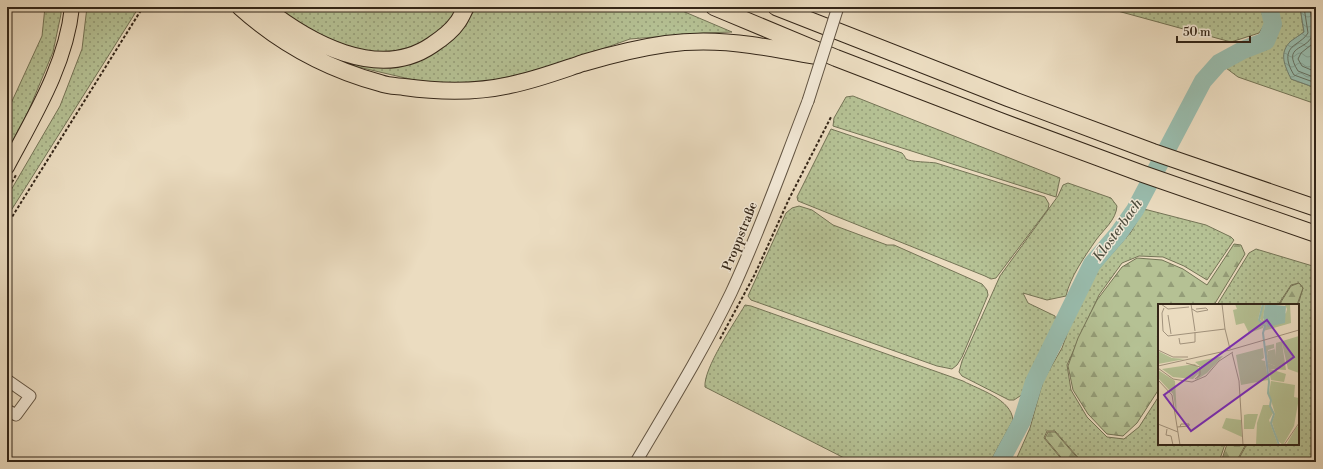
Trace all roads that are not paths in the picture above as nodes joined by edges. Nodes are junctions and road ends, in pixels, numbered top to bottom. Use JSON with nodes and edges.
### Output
{"nodes":[{"id":1,"x":72,"y":7,"type":"edge"},
{"id":2,"x":240,"y":7,"type":"edge"},
{"id":3,"x":264,"y":7,"type":"edge"},
{"id":4,"x":466,"y":7,"type":"edge"},
{"id":5,"x":714,"y":7,"type":"edge"},
{"id":6,"x":776,"y":7,"type":"edge"},
{"id":7,"x":791,"y":7,"type":"edge"},
{"id":8,"x":838,"y":7,"type":"edge"},
{"id":9,"x":821,"y":25,"type":"junction"},
{"id":10,"x":836,"y":58,"type":"junction"},
{"id":11,"x":7,"y":167,"type":"edge"},
{"id":12,"x":1316,"y":208,"type":"edge"},
{"id":13,"x":1316,"y":234,"type":"edge"},
{"id":14,"x":7,"y":380,"type":"edge"},
{"id":15,"x":7,"y":410,"type":"edge"},
{"id":16,"x":636,"y":462,"type":"edge"}],
"edges":[{"from":1,"to":11,"type":"main road"},
{"from":2,"to":10,"type":"highway"},
{"from":3,"to":4,"type":"highway"},
{"from":5,"to":10,"type":"highway"},
{"from":6,"to":9,"type":"highway"},
{"from":7,"to":9,"type":"highway"},
{"from":8,"to":16,"type":"street","name":"Proppstraße","bridge":true},
{"from":9,"to":12,"type":"highway"},
{"from":10,"to":13,"type":"highway"},
{"from":14,"to":15,"type":"street"}]}
